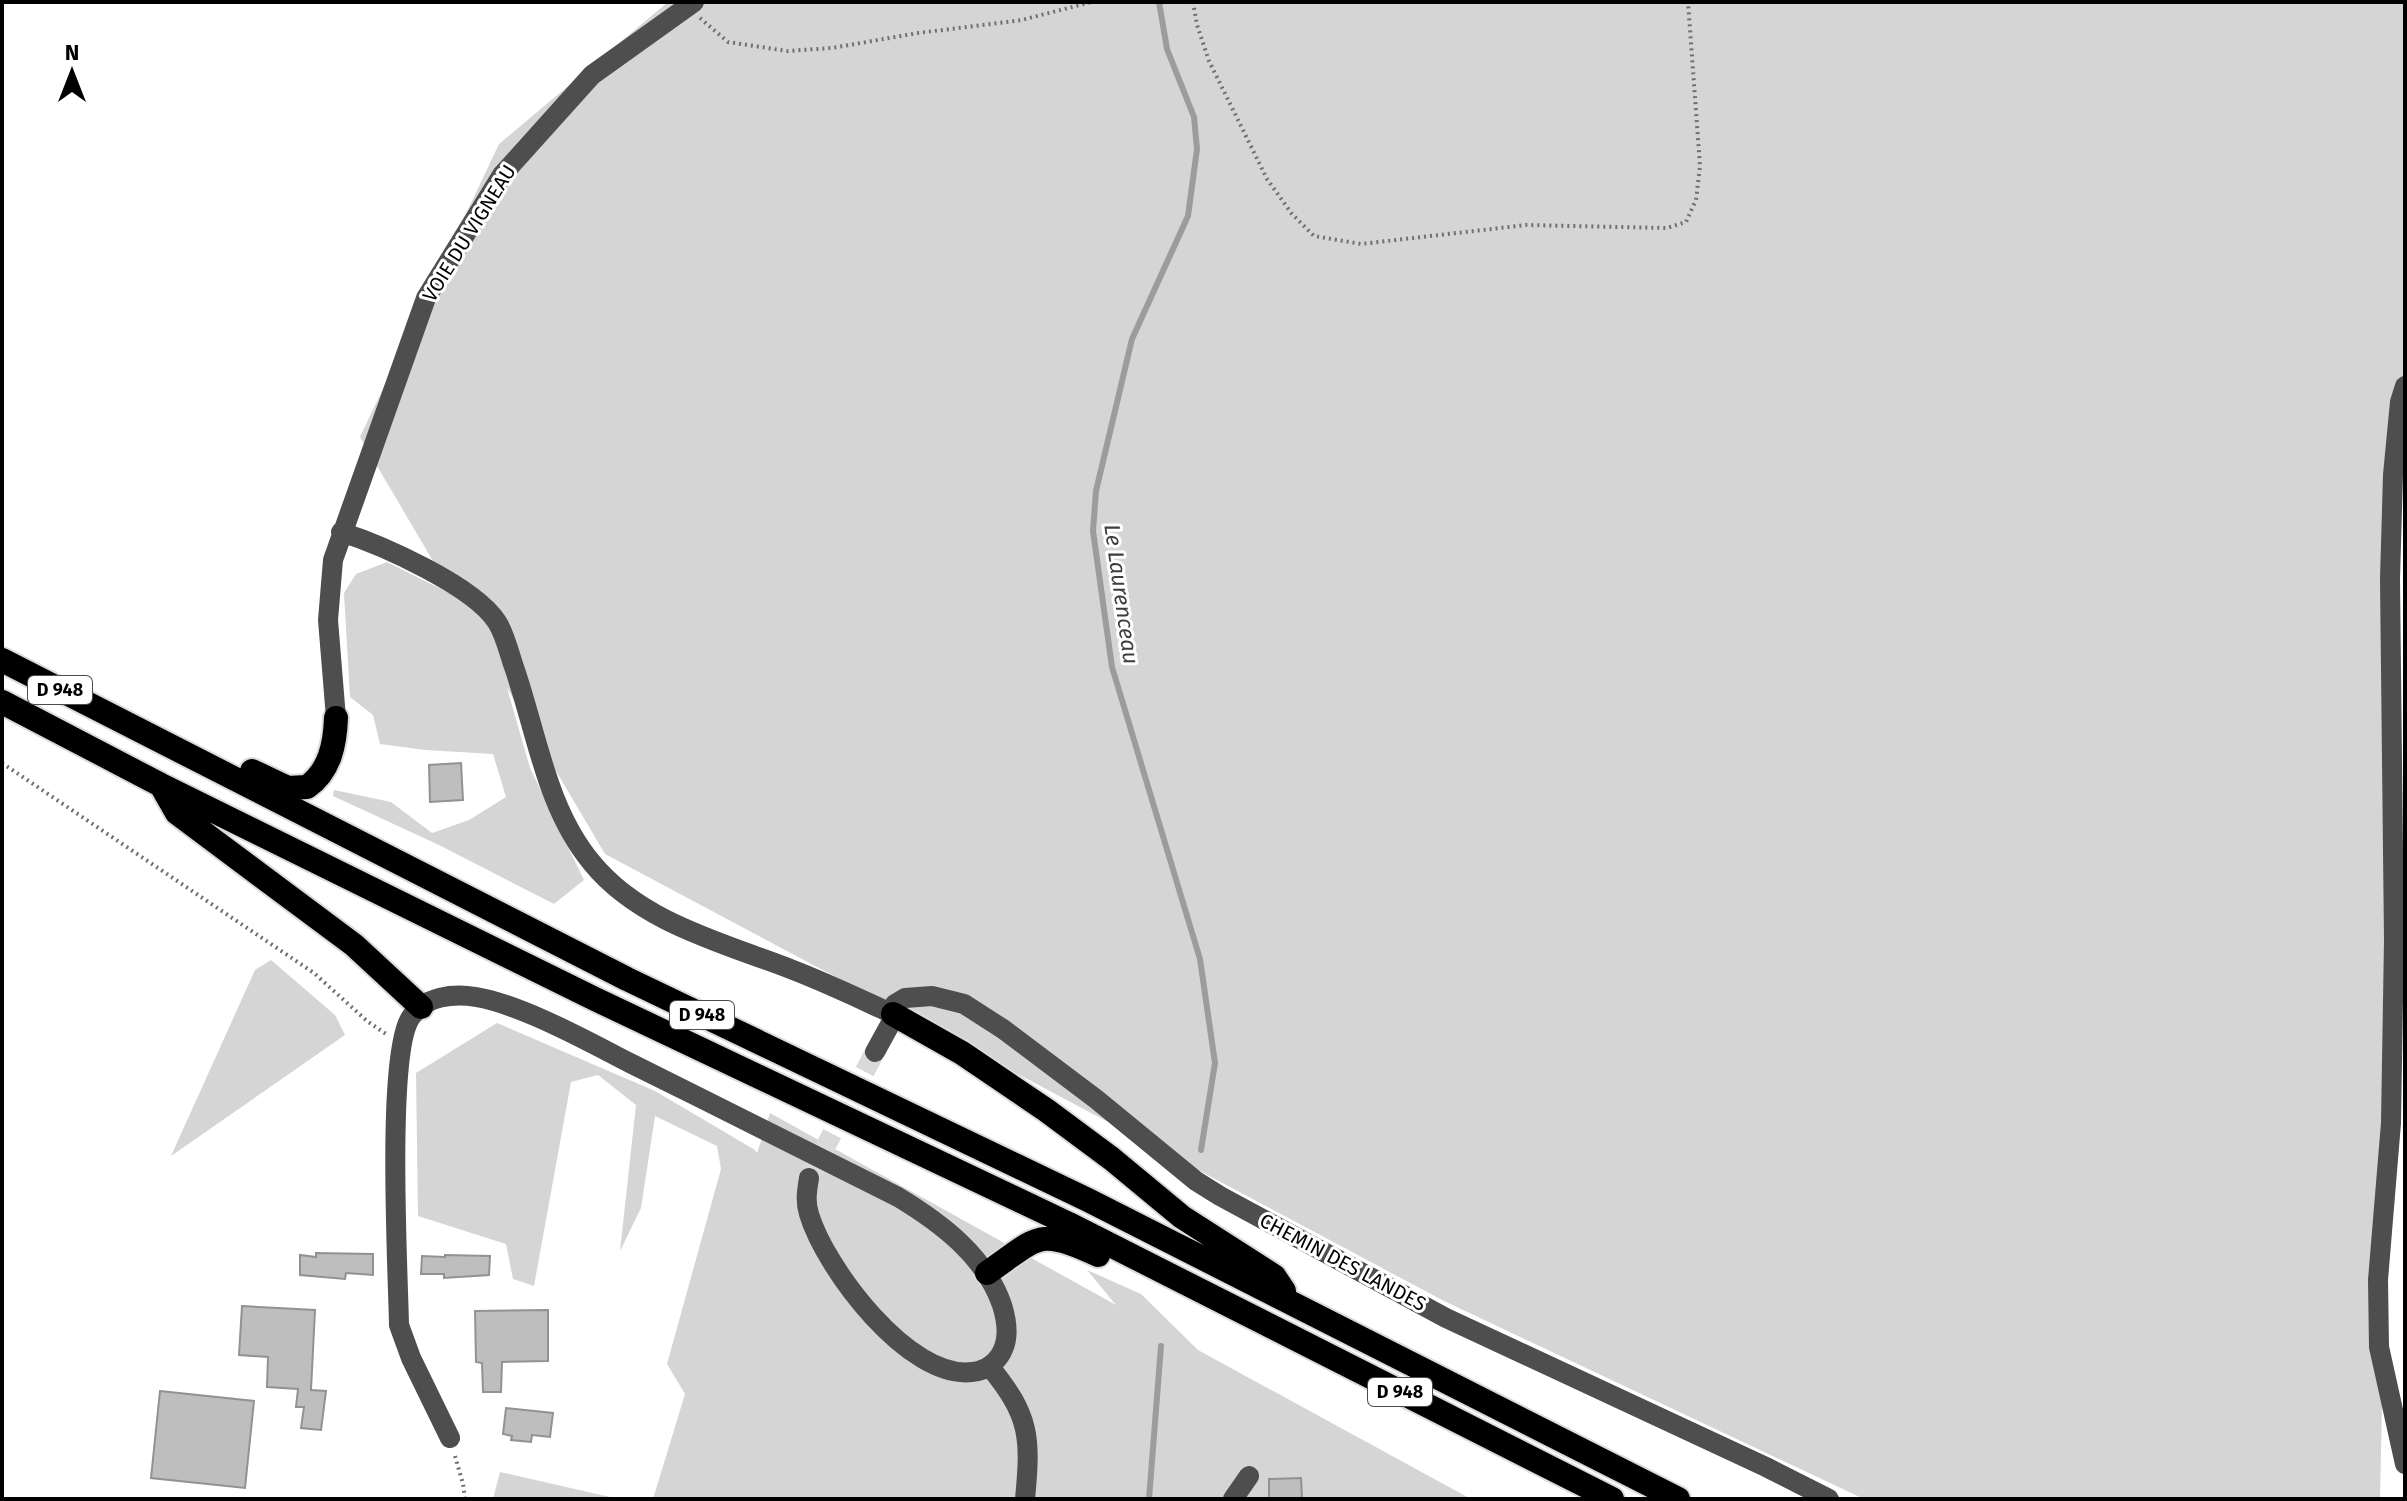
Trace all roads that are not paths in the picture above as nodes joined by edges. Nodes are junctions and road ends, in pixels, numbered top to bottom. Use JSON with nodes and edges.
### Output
{"nodes":[{"id":1,"x":692,"y":4,"type":"edge"},
{"id":2,"x":2405,"y":386,"type":"edge"},
{"id":3,"x":341,"y":532,"type":"junction"},
{"id":4,"x":2,"y":660,"type":"edge"},
{"id":5,"x":2,"y":702,"type":"edge"},
{"id":6,"x":336,"y":718,"type":"joint"},
{"id":7,"x":118,"y":720,"type":"junction"},
{"id":8,"x":161,"y":785,"type":"junction"},
{"id":9,"x":421,"y":1007,"type":"junction"},
{"id":10,"x":893,"y":1014,"type":"junction"},
{"id":11,"x":875,"y":1052,"type":"tunnel mouth"},
{"id":12,"x":809,"y":1178,"type":"tunnel mouth"},
{"id":13,"x":987,"y":1273,"type":"junction"},
{"id":14,"x":1189,"y":1284,"type":"junction"},
{"id":15,"x":1290,"y":1302,"type":"junction"},
{"id":16,"x":990,"y":1367,"type":"junction"},
{"id":17,"x":450,"y":1438,"type":"road end"},
{"id":18,"x":2405,"y":1464,"type":"edge"},
{"id":19,"x":1249,"y":1476,"type":"dead end"},
{"id":20,"x":1025,"y":1499,"type":"edge"},
{"id":21,"x":1233,"y":1499,"type":"edge"},
{"id":22,"x":1612,"y":1499,"type":"edge"},
{"id":23,"x":1678,"y":1499,"type":"edge"},
{"id":24,"x":1829,"y":1499,"type":"edge"}],
"edges":[{"from":1,"to":3,"type":"street","name":"VOIE DU VIGNEAU"},
{"from":2,"to":18,"type":"street"},
{"from":3,"to":6,"type":"street","name":"VOIE DU VIGNEAU"},
{"from":3,"to":10,"type":"street"},
{"from":4,"to":7,"type":"highway","number":"D 948"},
{"from":5,"to":8,"type":"highway","number":"D 948"},
{"from":6,"to":7,"type":"highway"},
{"from":7,"to":15,"type":"highway","number":"D 948"},
{"from":8,"to":9,"type":"highway"},
{"from":8,"to":14,"type":"highway","number":"D 948"},
{"from":9,"to":13,"type":"street"},
{"from":9,"to":17,"type":"street"},
{"from":10,"to":11,"type":"street"},
{"from":10,"to":15,"type":"highway"},
{"from":10,"to":24,"type":"street","name":"CHEMIN DES LANDES"},
{"from":12,"to":16,"type":"street"},
{"from":13,"to":14,"type":"highway"},
{"from":13,"to":16,"type":"street"},
{"from":14,"to":22,"type":"highway","number":"D 948"},
{"from":15,"to":23,"type":"highway","number":"D 948"},
{"from":16,"to":20,"type":"street"},
{"from":19,"to":21,"type":"street"}]}
